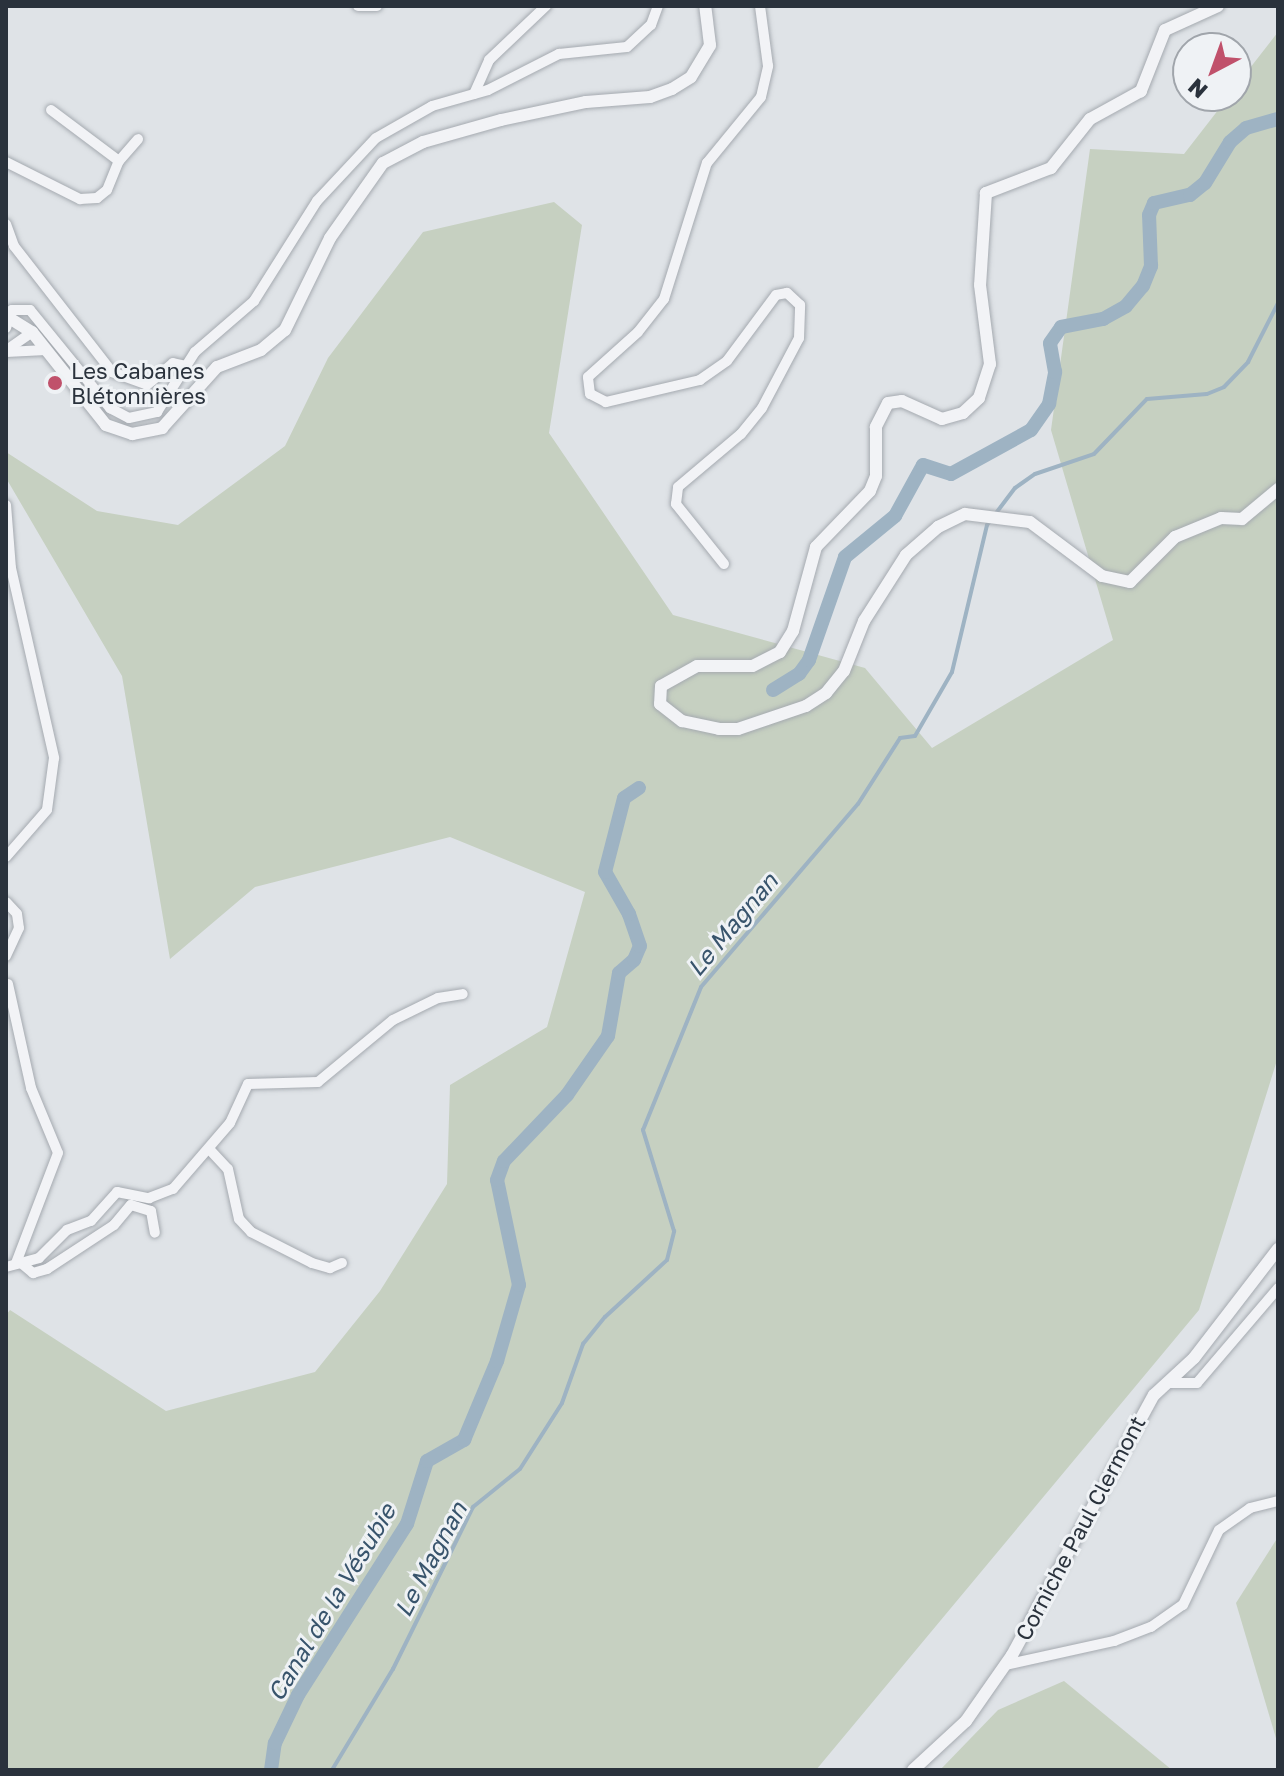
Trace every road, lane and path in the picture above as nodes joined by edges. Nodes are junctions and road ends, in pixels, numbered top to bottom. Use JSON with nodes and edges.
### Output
{"nodes":[{"id":1,"x":358,"y":6,"type":"edge"},
{"id":2,"x":377,"y":6,"type":"edge"},
{"id":3,"x":546,"y":6,"type":"edge"},
{"id":4,"x":705,"y":6,"type":"edge"},
{"id":5,"x":760,"y":6,"type":"edge"},
{"id":6,"x":1218,"y":6,"type":"edge"},
{"id":7,"x":654,"y":7,"type":"edge"},
{"id":8,"x":474,"y":94,"type":"junction"},
{"id":9,"x":51,"y":110,"type":"dead end"},
{"id":10,"x":138,"y":139,"type":"dead end"},
{"id":11,"x":119,"y":161,"type":"junction"},
{"id":12,"x":6,"y":162,"type":"edge"},
{"id":13,"x":6,"y":224,"type":"edge"},
{"id":14,"x":7,"y":320,"type":"edge"},
{"id":15,"x":32,"y":332,"type":"junction"},
{"id":16,"x":46,"y":350,"type":"junction"},
{"id":17,"x":6,"y":351,"type":"edge"},
{"id":18,"x":186,"y":366,"type":"junction"},
{"id":19,"x":1278,"y":489,"type":"edge"},
{"id":20,"x":6,"y":505,"type":"edge"},
{"id":21,"x":724,"y":564,"type":"dead end"},
{"id":22,"x":6,"y":857,"type":"edge"},
{"id":23,"x":6,"y":902,"type":"edge"},
{"id":24,"x":6,"y":956,"type":"edge"},
{"id":25,"x":8,"y":984,"type":"dead end"},
{"id":26,"x":463,"y":994,"type":"dead end"},
{"id":27,"x":210,"y":1150,"type":"junction"},
{"id":28,"x":155,"y":1233,"type":"dead end"},
{"id":29,"x":1278,"y":1249,"type":"edge"},
{"id":30,"x":342,"y":1263,"type":"dead end"},
{"id":31,"x":14,"y":1264,"type":"edge"},
{"id":32,"x":1278,"y":1288,"type":"edge"},
{"id":33,"x":1168,"y":1383,"type":"junction"},
{"id":34,"x":1278,"y":1501,"type":"edge"},
{"id":35,"x":1005,"y":1665,"type":"junction"},
{"id":36,"x":913,"y":1770,"type":"edge"}],
"edges":[{"from":1,"to":2,"type":"street"},
{"from":3,"to":8,"type":"street"},
{"from":4,"to":16,"type":"street"},
{"from":5,"to":21,"type":"street"},
{"from":6,"to":19,"type":"street"},
{"from":7,"to":8,"type":"street"},
{"from":8,"to":18,"type":"street"},
{"from":9,"to":11,"type":"street"},
{"from":10,"to":11,"type":"street"},
{"from":11,"to":12,"type":"street"},
{"from":13,"to":18,"type":"street"},
{"from":14,"to":15,"type":"street"},
{"from":14,"to":18,"type":"street"},
{"from":15,"to":16,"type":"street"},
{"from":15,"to":17,"type":"street"},
{"from":16,"to":17,"type":"street"},
{"from":20,"to":22,"type":"street"},
{"from":23,"to":24,"type":"street"},
{"from":25,"to":31,"type":"street"},
{"from":26,"to":27,"type":"street"},
{"from":27,"to":30,"type":"street"},
{"from":27,"to":31,"type":"street"},
{"from":28,"to":31,"type":"street"},
{"from":29,"to":33,"type":"street","name":"Corniche Paul Clermont"},
{"from":32,"to":33,"type":"street"},
{"from":33,"to":35,"type":"street","name":"Corniche Paul Clermont"},
{"from":34,"to":35,"type":"street"},
{"from":35,"to":36,"type":"street","name":"Corniche Paul Clermont"}]}
